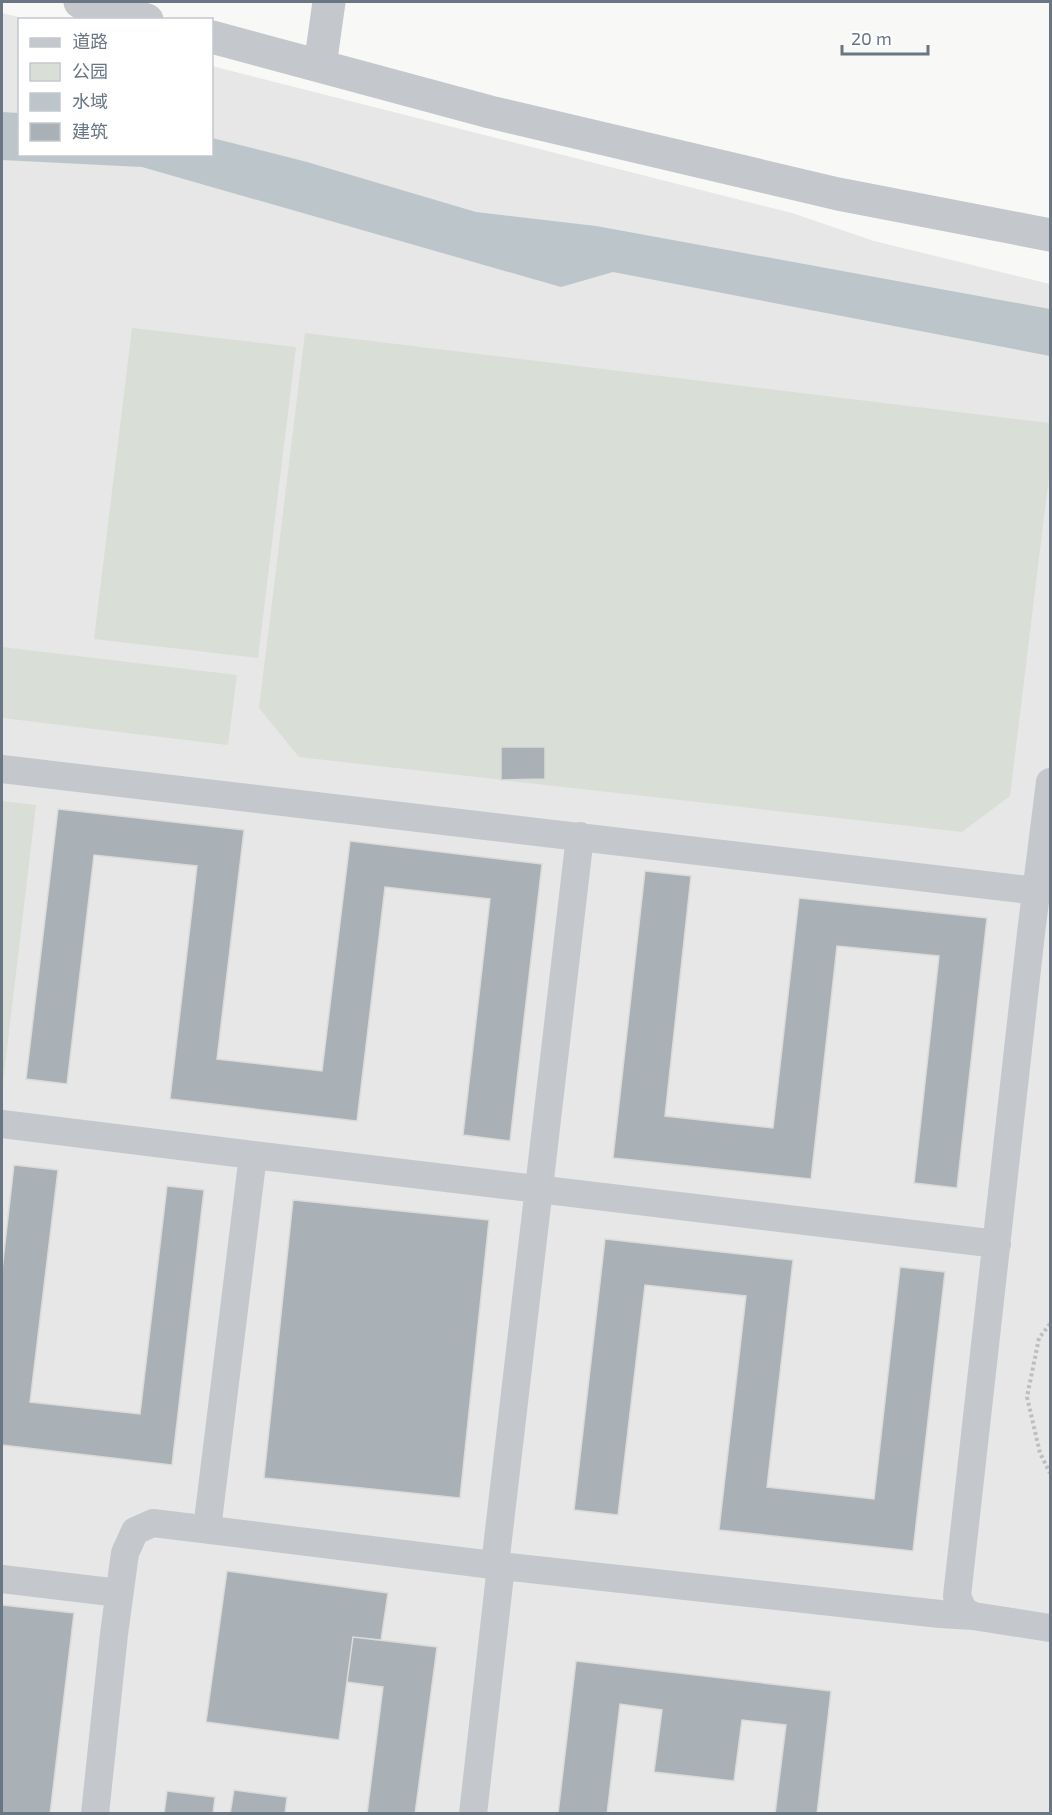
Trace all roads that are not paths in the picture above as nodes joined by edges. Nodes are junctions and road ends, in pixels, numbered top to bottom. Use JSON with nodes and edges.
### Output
{"nodes":[{"id":1,"x":80,"y":2,"type":"edge"},
{"id":2,"x":328,"y":2,"type":"edge"},
{"id":3,"x":140,"y":18,"type":"edge"},
{"id":4,"x":213,"y":37,"type":"edge"},
{"id":5,"x":320,"y":66,"type":"junction"},
{"id":6,"x":1050,"y":235,"type":"edge"},
{"id":7,"x":2,"y":769,"type":"edge"},
{"id":8,"x":1050,"y":782,"type":"edge"},
{"id":9,"x":580,"y":836,"type":"junction"},
{"id":10,"x":1037,"y":891,"type":"junction"},
{"id":11,"x":2,"y":1124,"type":"edge"},
{"id":12,"x":253,"y":1155,"type":"junction"},
{"id":13,"x":539,"y":1189,"type":"junction"},
{"id":14,"x":997,"y":1244,"type":"junction"},
{"id":15,"x":207,"y":1529,"type":"junction"},
{"id":16,"x":498,"y":1565,"type":"junction"},
{"id":17,"x":2,"y":1578,"type":"edge"},
{"id":18,"x":119,"y":1593,"type":"junction"},
{"id":19,"x":973,"y":1616,"type":"junction"},
{"id":20,"x":1050,"y":1629,"type":"edge"},
{"id":21,"x":95,"y":1814,"type":"edge"},
{"id":22,"x":473,"y":1814,"type":"edge"}],
"edges":[{"from":1,"to":3,"type":"street"},
{"from":2,"to":5,"type":"street"},
{"from":4,"to":5,"type":"street"},
{"from":5,"to":6,"type":"street"},
{"from":7,"to":9,"type":"street"},
{"from":8,"to":10,"type":"street"},
{"from":9,"to":10,"type":"street"},
{"from":9,"to":13,"type":"street"},
{"from":10,"to":14,"type":"street"},
{"from":11,"to":12,"type":"street"},
{"from":12,"to":13,"type":"street"},
{"from":12,"to":15,"type":"street"},
{"from":13,"to":14,"type":"street"},
{"from":13,"to":16,"type":"street"},
{"from":14,"to":19,"type":"street"},
{"from":15,"to":16,"type":"street"},
{"from":15,"to":18,"type":"street"},
{"from":16,"to":19,"type":"street"},
{"from":16,"to":22,"type":"street"},
{"from":17,"to":18,"type":"street"},
{"from":18,"to":21,"type":"street"},
{"from":19,"to":20,"type":"street"}]}
